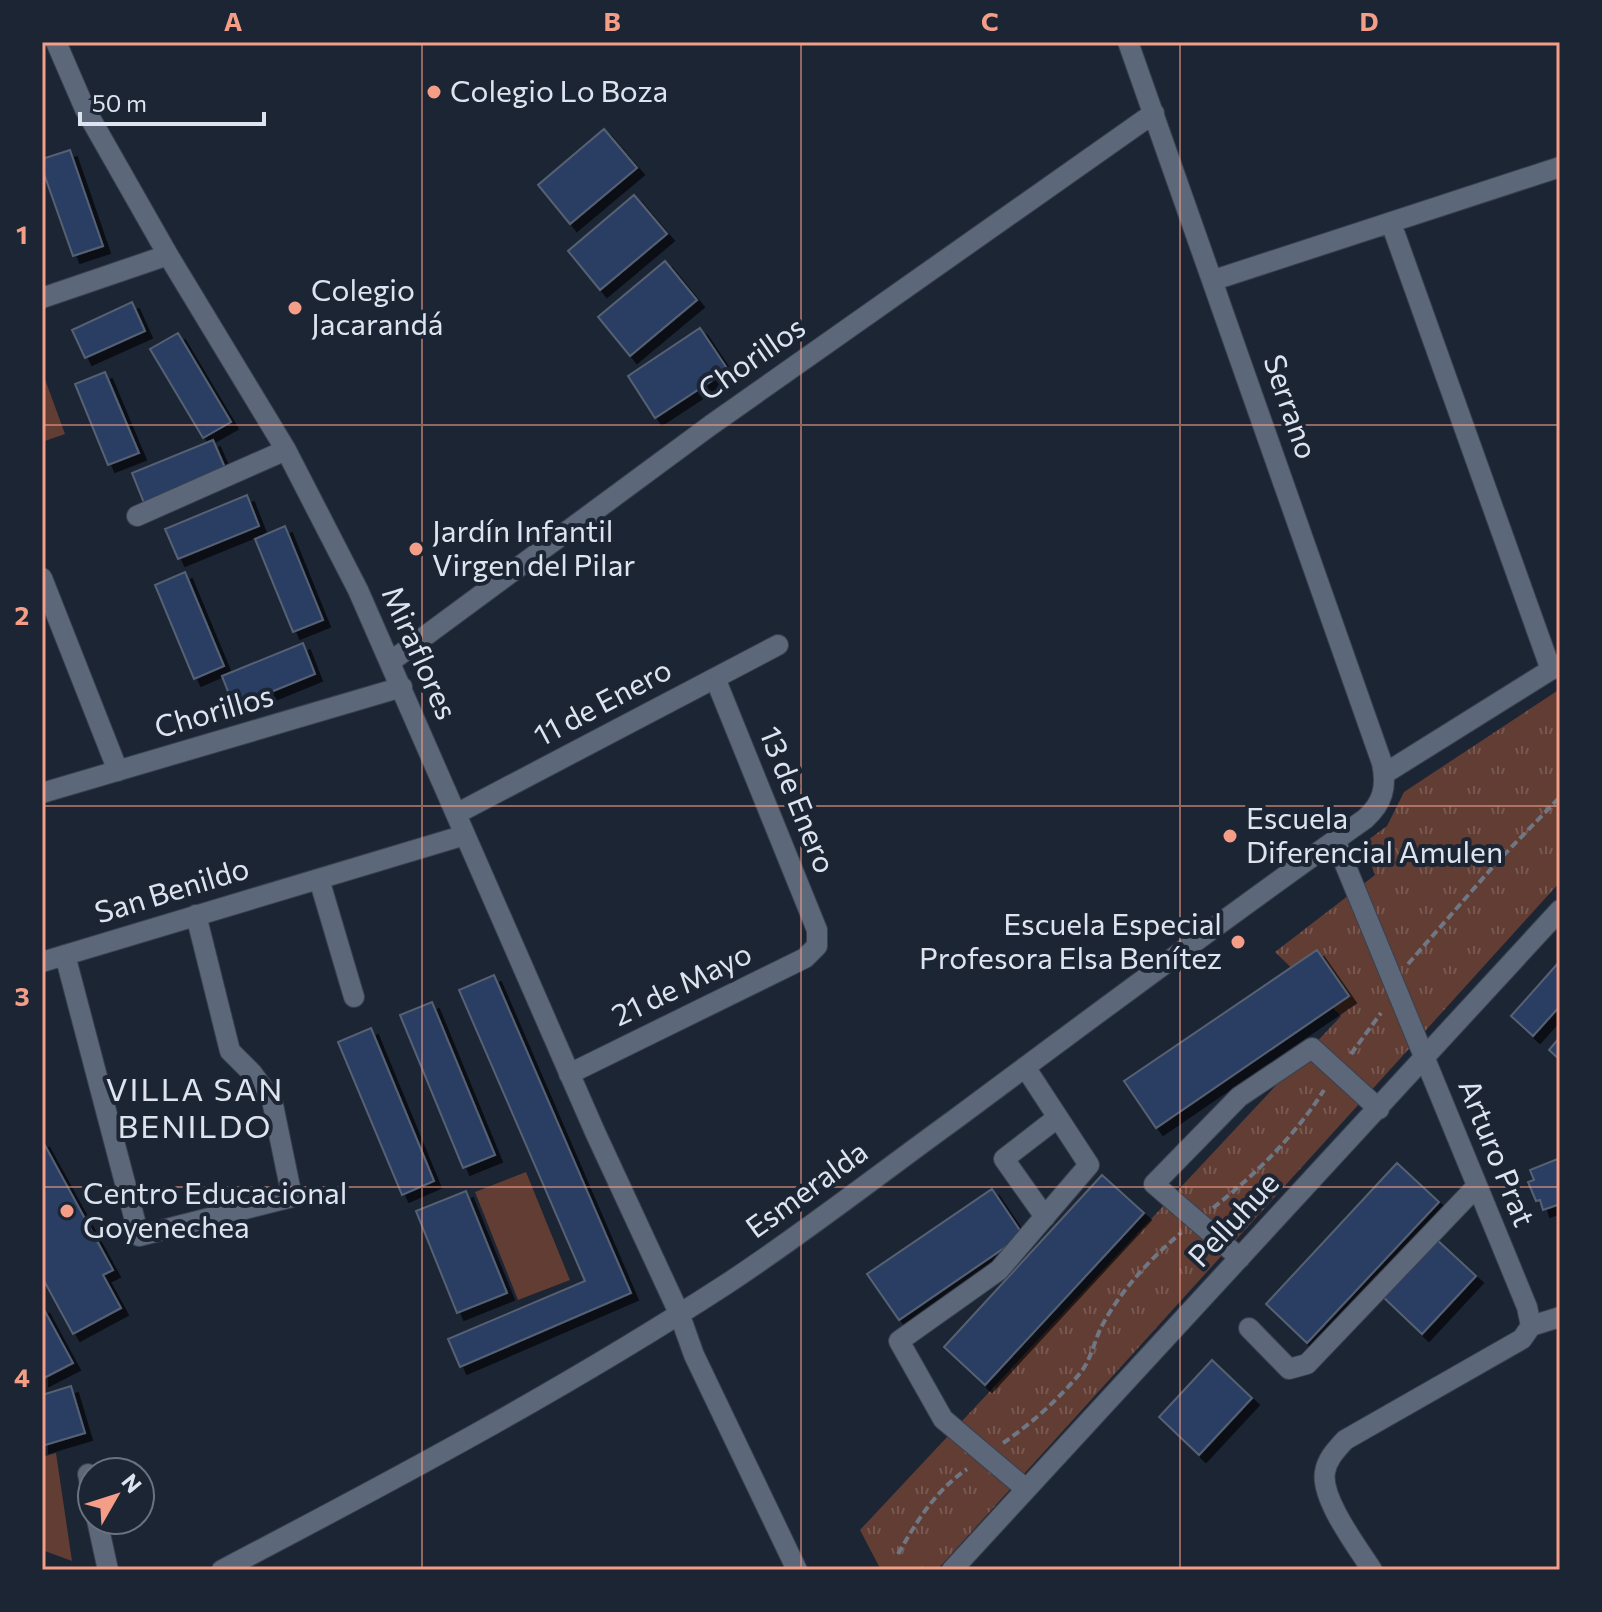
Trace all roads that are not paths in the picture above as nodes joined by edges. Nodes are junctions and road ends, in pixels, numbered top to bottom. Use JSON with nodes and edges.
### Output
{"nodes":[{"id":1,"x":1128,"y":42,"type":"edge"},
{"id":2,"x":63,"y":45,"type":"edge"},
{"id":3,"x":1154,"y":113,"type":"junction"},
{"id":4,"x":1560,"y":167,"type":"edge"},
{"id":5,"x":1391,"y":223,"type":"junction"},
{"id":6,"x":168,"y":255,"type":"junction"},
{"id":7,"x":1214,"y":280,"type":"junction"},
{"id":8,"x":42,"y":298,"type":"edge"},
{"id":9,"x":286,"y":450,"type":"junction"},
{"id":10,"x":137,"y":516,"type":"dead end"},
{"id":11,"x":42,"y":578,"type":"edge"},
{"id":12,"x":778,"y":645,"type":"dead end"},
{"id":13,"x":390,"y":662,"type":"junction"},
{"id":14,"x":1556,"y":667,"type":"edge"},
{"id":15,"x":715,"y":678,"type":"junction"},
{"id":16,"x":402,"y":687,"type":"junction"},
{"id":17,"x":118,"y":771,"type":"junction"},
{"id":18,"x":1384,"y":784,"type":"junction"},
{"id":19,"x":42,"y":793,"type":"edge"},
{"id":20,"x":456,"y":814,"type":"junction"},
{"id":21,"x":465,"y":835,"type":"junction"},
{"id":22,"x":1335,"y":840,"type":"junction"},
{"id":23,"x":319,"y":879,"type":"junction"},
{"id":24,"x":1560,"y":910,"type":"edge"},
{"id":25,"x":196,"y":915,"type":"junction"},
{"id":26,"x":817,"y":946,"type":"joint"},
{"id":27,"x":65,"y":955,"type":"junction"},
{"id":28,"x":42,"y":962,"type":"edge"},
{"id":29,"x":354,"y":997,"type":"dead end"},
{"id":30,"x":1425,"y":1058,"type":"junction"},
{"id":31,"x":1025,"y":1067,"type":"junction"},
{"id":32,"x":569,"y":1074,"type":"junction"},
{"id":33,"x":1379,"y":1109,"type":"junction"},
{"id":34,"x":1057,"y":1118,"type":"junction"},
{"id":35,"x":1477,"y":1186,"type":"junction"},
{"id":36,"x":1045,"y":1217,"type":"junction"},
{"id":37,"x":1240,"y":1258,"type":"junction"},
{"id":38,"x":679,"y":1313,"type":"junction"},
{"id":39,"x":1560,"y":1317,"type":"edge"},
{"id":40,"x":1531,"y":1326,"type":"junction"},
{"id":41,"x":1249,"y":1328,"type":"dead end"},
{"id":42,"x":1026,"y":1489,"type":"junction"},
{"id":43,"x":101,"y":1536,"type":"edge"},
{"id":44,"x":108,"y":1570,"type":"edge"},
{"id":45,"x":222,"y":1570,"type":"edge"},
{"id":46,"x":797,"y":1570,"type":"edge"},
{"id":47,"x":952,"y":1570,"type":"edge"},
{"id":48,"x":1372,"y":1570,"type":"edge"}],
"edges":[{"from":1,"to":3,"type":"street","name":"Serrano"},
{"from":2,"to":6,"type":"street","name":"Miraflores"},
{"from":3,"to":7,"type":"street","name":"Serrano"},
{"from":3,"to":13,"type":"street","name":"Chorillos"},
{"from":4,"to":5,"type":"street"},
{"from":5,"to":7,"type":"street"},
{"from":5,"to":14,"type":"street"},
{"from":6,"to":8,"type":"street"},
{"from":6,"to":9,"type":"street","name":"Miraflores"},
{"from":7,"to":18,"type":"street","name":"Serrano"},
{"from":9,"to":10,"type":"street"},
{"from":9,"to":13,"type":"street","name":"Miraflores"},
{"from":11,"to":17,"type":"street"},
{"from":12,"to":15,"type":"street","name":"11 de Enero"},
{"from":13,"to":16,"type":"street","name":"Miraflores"},
{"from":14,"to":18,"type":"street","name":"Esmeralda"},
{"from":15,"to":20,"type":"street","name":"11 de Enero"},
{"from":15,"to":26,"type":"street","name":"13 de Enero"},
{"from":16,"to":17,"type":"street","name":"Chorillos"},
{"from":16,"to":20,"type":"street","name":"Miraflores"},
{"from":17,"to":19,"type":"street","name":"Chorillos"},
{"from":18,"to":22,"type":"street","name":"Esmeralda"},
{"from":20,"to":21,"type":"street","name":"Miraflores"},
{"from":21,"to":23,"type":"street","name":"San Benildo"},
{"from":21,"to":32,"type":"street","name":"Miraflores"},
{"from":22,"to":30,"type":"street","name":"Arturo Prat"},
{"from":22,"to":31,"type":"street","name":"Esmeralda"},
{"from":23,"to":25,"type":"street","name":"San Benildo"},
{"from":23,"to":29,"type":"street"},
{"from":24,"to":30,"type":"street","name":"Pelluhue"},
{"from":25,"to":27,"type":"street","name":"San Benildo"},
{"from":25,"to":27,"type":"street"},
{"from":26,"to":32,"type":"street","name":"21 de Mayo"},
{"from":27,"to":28,"type":"street","name":"San Benildo"},
{"from":30,"to":33,"type":"street","name":"Pelluhue"},
{"from":30,"to":35,"type":"street","name":"Arturo Prat"},
{"from":31,"to":34,"type":"street"},
{"from":31,"to":38,"type":"street","name":"Esmeralda"},
{"from":32,"to":38,"type":"street","name":"Miraflores"},
{"from":33,"to":37,"type":"street","name":"Pelluhue"},
{"from":33,"to":37,"type":"street"},
{"from":34,"to":36,"type":"street"},
{"from":34,"to":36,"type":"street"},
{"from":35,"to":40,"type":"street","name":"Arturo Prat"},
{"from":35,"to":41,"type":"street"},
{"from":36,"to":42,"type":"street"},
{"from":37,"to":42,"type":"street","name":"Pelluhue"},
{"from":38,"to":45,"type":"street","name":"Esmeralda"},
{"from":38,"to":46,"type":"street","name":"Miraflores"},
{"from":39,"to":40,"type":"street"},
{"from":40,"to":48,"type":"street"},
{"from":42,"to":47,"type":"street","name":"Pelluhue"},
{"from":43,"to":44,"type":"street"}]}
